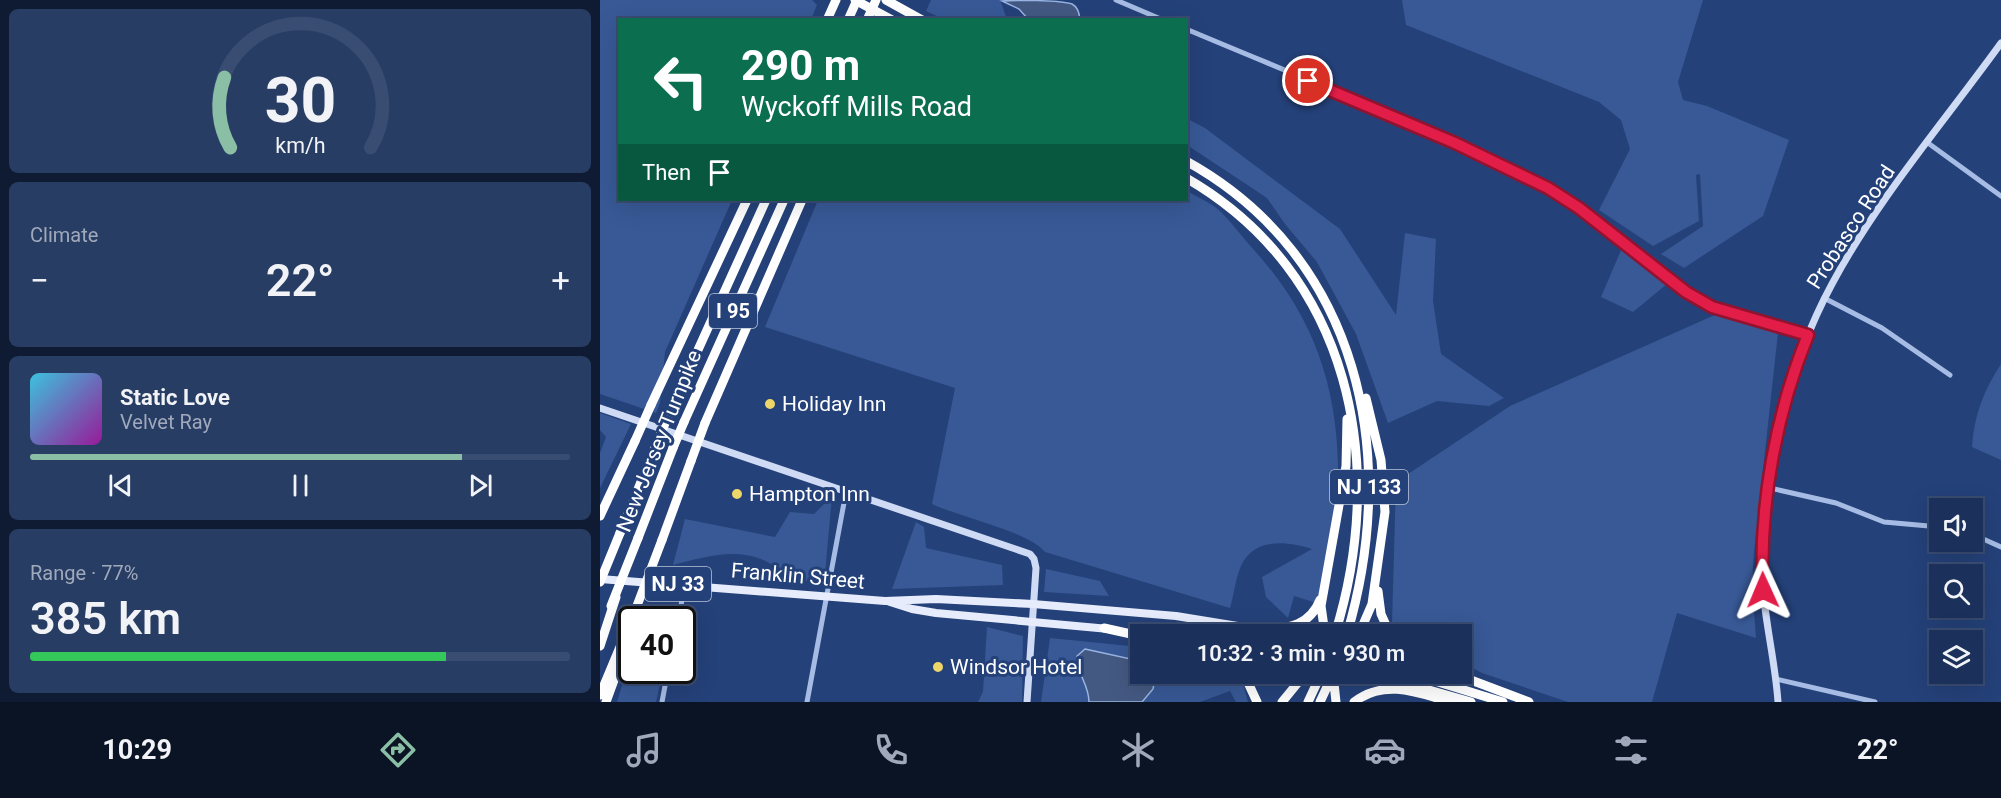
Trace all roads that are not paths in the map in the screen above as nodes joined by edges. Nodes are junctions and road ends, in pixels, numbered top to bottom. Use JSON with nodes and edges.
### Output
{"nodes":[{"id":1,"x":836,"y":0,"type":"edge"},
{"id":2,"x":856,"y":0,"type":"edge"},
{"id":3,"x":876,"y":0,"type":"edge"},
{"id":4,"x":886,"y":0,"type":"edge"},
{"id":5,"x":893,"y":0,"type":"edge"},
{"id":6,"x":1116,"y":0,"type":"edge"},
{"id":7,"x":828,"y":18,"type":"edge"},
{"id":8,"x":850,"y":18,"type":"edge"},
{"id":9,"x":868,"y":18,"type":"edge"},
{"id":10,"x":885,"y":18,"type":"edge"},
{"id":11,"x":888,"y":18,"type":"edge"},
{"id":12,"x":918,"y":18,"type":"edge"},
{"id":13,"x":1158,"y":18,"type":"edge"},
{"id":14,"x":1188,"y":30,"type":"edge"},
{"id":15,"x":2001,"y":43,"type":"edge"},
{"id":16,"x":1928,"y":143,"type":"junction"},
{"id":17,"x":1188,"y":162,"type":"edge"},
{"id":18,"x":1188,"y":179,"type":"edge"},
{"id":19,"x":2001,"y":195,"type":"edge"},
{"id":20,"x":747,"y":201,"type":"edge"},
{"id":21,"x":766,"y":201,"type":"edge"},
{"id":22,"x":784,"y":201,"type":"edge"},
{"id":23,"x":802,"y":201,"type":"edge"},
{"id":24,"x":1824,"y":298,"type":"junction"},
{"id":25,"x":1808,"y":335,"type":"junction"},
{"id":26,"x":1346,"y":346,"type":"junction"},
{"id":27,"x":1337,"y":357,"type":"junction"},
{"id":28,"x":1950,"y":375,"type":"dead end"},
{"id":29,"x":600,"y":408,"type":"edge"},
{"id":30,"x":1770,"y":488,"type":"junction"},
{"id":31,"x":846,"y":492,"type":"junction"},
{"id":32,"x":600,"y":516,"type":"edge"},
{"id":33,"x":1929,"y":526,"type":"edge"},
{"id":34,"x":1983,"y":539,"type":"edge"},
{"id":35,"x":2001,"y":547,"type":"edge"},
{"id":36,"x":1381,"y":548,"type":"junction"},
{"id":37,"x":600,"y":580,"type":"edge"},
{"id":38,"x":685,"y":585,"type":"junction"},
{"id":39,"x":1323,"y":592,"type":"junction"},
{"id":40,"x":829,"y":596,"type":"junction"},
{"id":41,"x":885,"y":601,"type":"junction"},
{"id":42,"x":1033,"y":604,"type":"junction"},
{"id":43,"x":637,"y":606,"type":"edge"},
{"id":44,"x":681,"y":606,"type":"edge"},
{"id":45,"x":613,"y":607,"type":"junction"},
{"id":46,"x":1032,"y":622,"type":"junction"},
{"id":47,"x":1225,"y":624,"type":"edge"},
{"id":48,"x":1299,"y":624,"type":"edge"},
{"id":49,"x":1324,"y":624,"type":"edge"},
{"id":50,"x":1338,"y":624,"type":"edge"},
{"id":51,"x":1349,"y":624,"type":"edge"},
{"id":52,"x":1364,"y":624,"type":"edge"},
{"id":53,"x":1385,"y":624,"type":"edge"},
{"id":54,"x":1104,"y":628,"type":"junction"},
{"id":55,"x":1130,"y":631,"type":"edge"},
{"id":56,"x":600,"y":632,"type":"edge"},
{"id":57,"x":1130,"y":634,"type":"edge"},
{"id":58,"x":600,"y":646,"type":"edge"},
{"id":59,"x":618,"y":653,"type":"edge"},
{"id":60,"x":618,"y":669,"type":"edge"},
{"id":61,"x":1776,"y":680,"type":"junction"},
{"id":62,"x":1472,"y":681,"type":"edge"},
{"id":63,"x":1472,"y":683,"type":"edge"},
{"id":64,"x":665,"y":684,"type":"edge"},
{"id":65,"x":1249,"y":684,"type":"edge"},
{"id":66,"x":1297,"y":684,"type":"edge"},
{"id":67,"x":1316,"y":684,"type":"edge"},
{"id":68,"x":1329,"y":684,"type":"edge"},
{"id":69,"x":1334,"y":684,"type":"edge"},
{"id":70,"x":1408,"y":684,"type":"edge"},
{"id":71,"x":1444,"y":684,"type":"edge"},
{"id":72,"x":1486,"y":687,"type":"junction"},
{"id":73,"x":600,"y":695,"type":"edge"},
{"id":74,"x":1322,"y":699,"type":"edge"},
{"id":75,"x":606,"y":702,"type":"edge"},
{"id":76,"x":662,"y":702,"type":"edge"},
{"id":77,"x":807,"y":702,"type":"edge"},
{"id":78,"x":1027,"y":702,"type":"edge"},
{"id":79,"x":1257,"y":702,"type":"edge"},
{"id":80,"x":1282,"y":702,"type":"edge"},
{"id":81,"x":1308,"y":702,"type":"edge"},
{"id":82,"x":1336,"y":702,"type":"edge"},
{"id":83,"x":1354,"y":702,"type":"edge"},
{"id":84,"x":1450,"y":702,"type":"edge"},
{"id":85,"x":1471,"y":702,"type":"edge"},
{"id":86,"x":1503,"y":702,"type":"edge"},
{"id":87,"x":1529,"y":702,"type":"edge"},
{"id":88,"x":1778,"y":702,"type":"edge"},
{"id":89,"x":1875,"y":702,"type":"edge"}],
"edges":[{"from":1,"to":7,"type":"highway"},
{"from":2,"to":8,"type":"highway"},
{"from":2,"to":11,"type":"highway","bridge":true},
{"from":3,"to":9,"type":"highway"},
{"from":4,"to":12,"type":"highway","bridge":true},
{"from":5,"to":10,"type":"highway"},
{"from":6,"to":13,"type":"street"},
{"from":14,"to":25,"type":"street"},
{"from":15,"to":16,"type":"street","name":"Probasco Road"},
{"from":16,"to":19,"type":"street"},
{"from":16,"to":24,"type":"street","name":"Probasco Road"},
{"from":17,"to":26,"type":"highway","number":"NJ 133"},
{"from":18,"to":27,"type":"highway","number":"NJ 133"},
{"from":20,"to":32,"type":"highway","name":"New Jersey Turnpike","number":"I 95","bridge":true},
{"from":21,"to":37,"type":"highway","name":"New Jersey Turnpike","number":"I 95","bridge":true},
{"from":22,"to":45,"type":"highway","name":"New Jersey Turnpike","number":"I 95","bridge":true},
{"from":23,"to":43,"type":"highway","name":"New Jersey Turnpike","number":"I 95","bridge":true},
{"from":24,"to":25,"type":"street","name":"Probasco Road"},
{"from":24,"to":28,"type":"street"},
{"from":25,"to":30,"type":"street","name":"Probasco Road"},
{"from":26,"to":36,"type":"highway"},
{"from":26,"to":51,"type":"highway","number":"NJ 133"},
{"from":27,"to":39,"type":"highway"},
{"from":27,"to":50,"type":"highway","number":"NJ 133"},
{"from":29,"to":31,"type":"street"},
{"from":30,"to":33,"type":"street"},
{"from":30,"to":61,"type":"street","name":"Probasco Road"},
{"from":31,"to":40,"type":"street"},
{"from":31,"to":42,"type":"street"},
{"from":34,"to":35,"type":"street"},
{"from":36,"to":52,"type":"highway"},
{"from":36,"to":53,"type":"highway"},
{"from":37,"to":38,"type":"main road","name":"Franklin Street","number":"NJ 33"},
{"from":38,"to":40,"type":"main road","name":"Franklin Street","number":"NJ 33"},
{"from":38,"to":44,"type":"street"},
{"from":39,"to":48,"type":"highway"},
{"from":39,"to":49,"type":"highway"},
{"from":40,"to":41,"type":"main road","name":"Franklin Street","number":"NJ 33"},
{"from":40,"to":77,"type":"street"},
{"from":41,"to":42,"type":"main road","number":"NJ 33"},
{"from":41,"to":46,"type":"main road","number":"NJ 33"},
{"from":42,"to":46,"type":"street"},
{"from":42,"to":47,"type":"main road","number":"NJ 33"},
{"from":45,"to":56,"type":"highway","name":"New Jersey Turnpike","number":"I 95"},
{"from":45,"to":58,"type":"highway"},
{"from":46,"to":54,"type":"main road","number":"NJ 33"},
{"from":46,"to":78,"type":"street"},
{"from":54,"to":55,"type":"main road","number":"NJ 33"},
{"from":54,"to":57,"type":"highway"},
{"from":59,"to":73,"type":"highway","name":"New Jersey Turnpike","number":"I 95"},
{"from":60,"to":75,"type":"highway"},
{"from":61,"to":88,"type":"street","name":"Probasco Road"},
{"from":61,"to":89,"type":"street"},
{"from":62,"to":72,"type":"highway"},
{"from":63,"to":72,"type":"main road"},
{"from":64,"to":76,"type":"street"},
{"from":65,"to":79,"type":"highway"},
{"from":66,"to":80,"type":"highway"},
{"from":67,"to":81,"type":"highway"},
{"from":68,"to":74,"type":"highway"},
{"from":69,"to":82,"type":"highway"},
{"from":70,"to":85,"type":"highway"},
{"from":71,"to":86,"type":"highway"},
{"from":72,"to":87,"type":"highway"},
{"from":83,"to":84,"type":"highway"}]}
